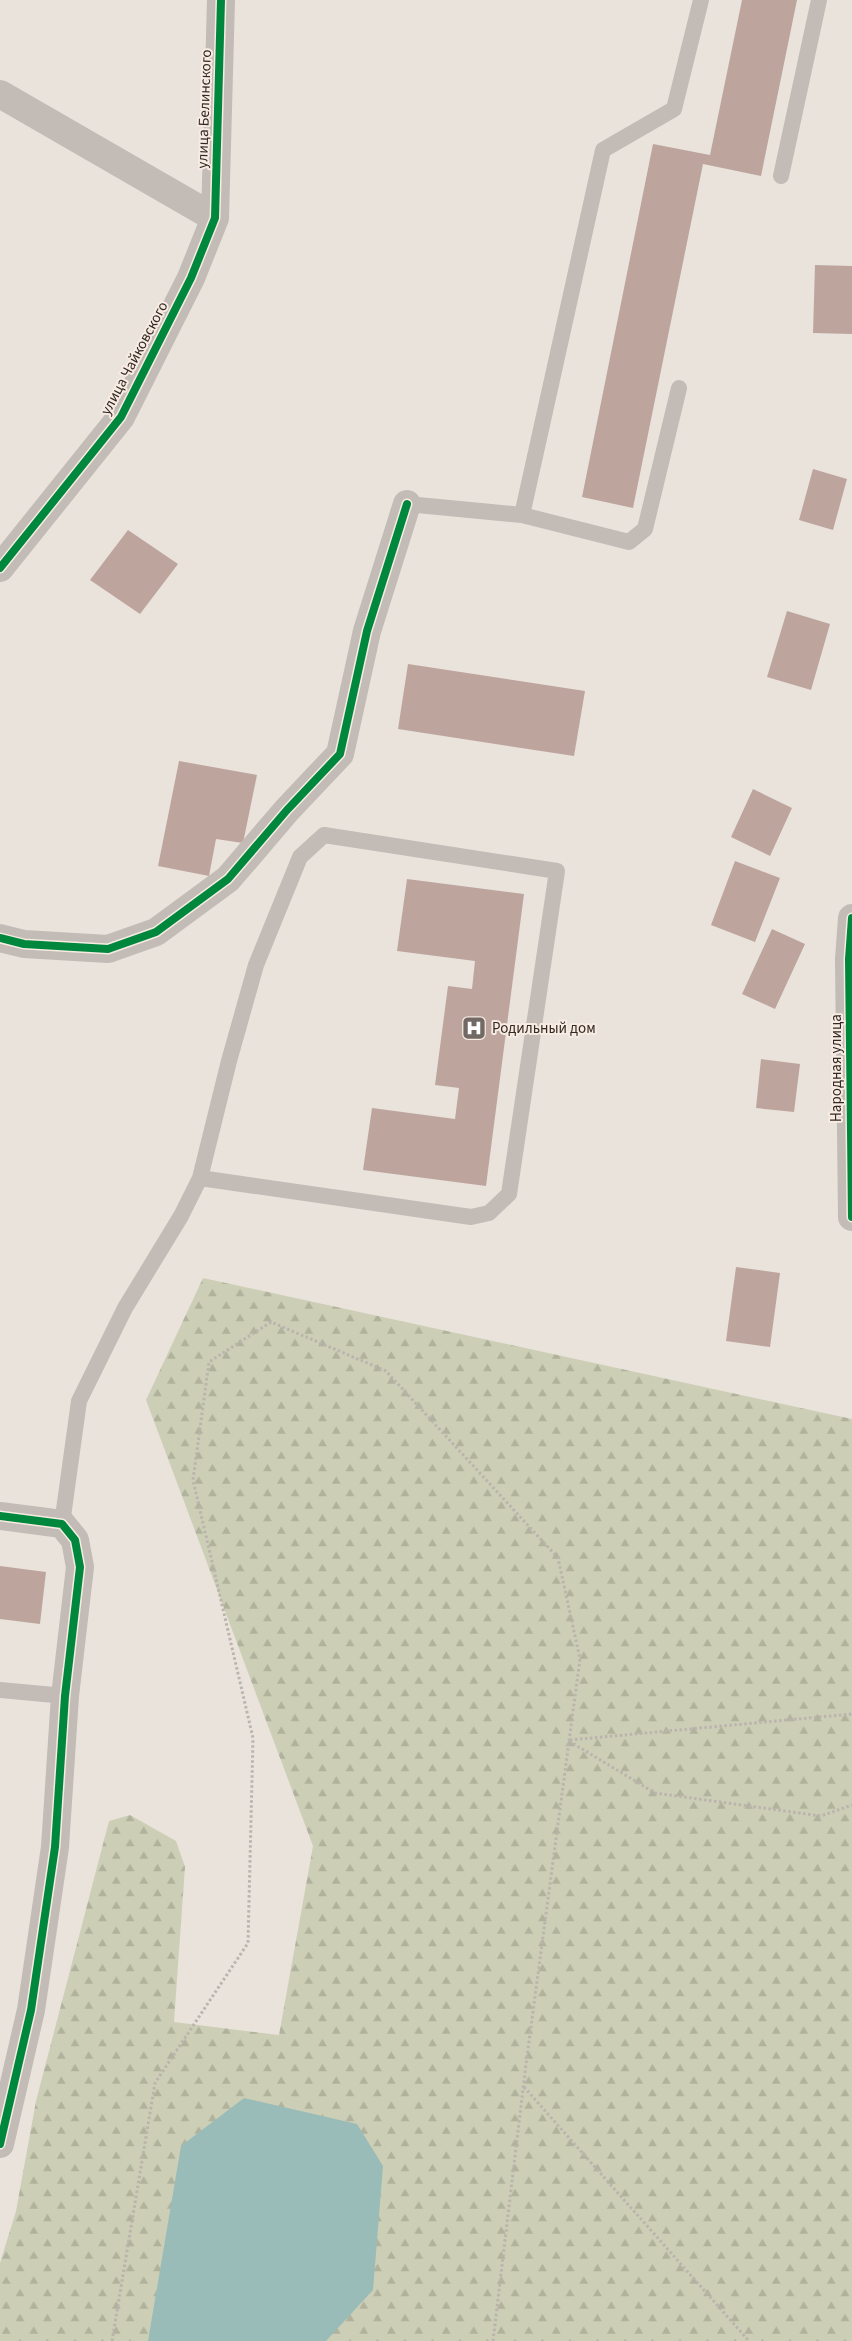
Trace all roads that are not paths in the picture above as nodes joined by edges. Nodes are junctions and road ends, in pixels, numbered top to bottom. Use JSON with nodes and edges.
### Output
{"nodes":[{"id":1,"x":221,"y":0,"type":"edge"},
{"id":2,"x":701,"y":0,"type":"edge"},
{"id":3,"x":819,"y":0,"type":"edge"},
{"id":4,"x":0,"y":94,"type":"edge"},
{"id":5,"x":781,"y":176,"type":"dead end"},
{"id":6,"x":215,"y":218,"type":"junction"},
{"id":7,"x":679,"y":388,"type":"dead end"},
{"id":8,"x":407,"y":504,"type":"joint"},
{"id":9,"x":522,"y":516,"type":"junction"},
{"id":10,"x":0,"y":568,"type":"edge"},
{"id":11,"x":852,"y":918,"type":"edge"},
{"id":12,"x":0,"y":938,"type":"edge"},
{"id":13,"x":200,"y":1178,"type":"junction"},
{"id":14,"x":852,"y":1217,"type":"edge"},
{"id":15,"x":0,"y":1516,"type":"edge"},
{"id":16,"x":62,"y":1524,"type":"junction"},
{"id":17,"x":0,"y":1690,"type":"edge"},
{"id":18,"x":65,"y":1696,"type":"junction"},
{"id":19,"x":0,"y":2144,"type":"edge"}],
"edges":[{"from":1,"to":6,"type":"street","name":"улица Белинского"},
{"from":2,"to":9,"type":"lane"},
{"from":3,"to":5,"type":"lane"},
{"from":4,"to":6,"type":"street"},
{"from":6,"to":10,"type":"street","name":"улица Чайковского"},
{"from":7,"to":9,"type":"lane"},
{"from":8,"to":9,"type":"lane"},
{"from":8,"to":12,"type":"street"},
{"from":11,"to":14,"type":"street","name":"Народная улица"},
{"from":13,"to":13,"type":"lane"},
{"from":13,"to":16,"type":"lane"},
{"from":15,"to":16,"type":"street"},
{"from":16,"to":18,"type":"street"},
{"from":17,"to":18,"type":"lane"},
{"from":18,"to":19,"type":"street"}]}
